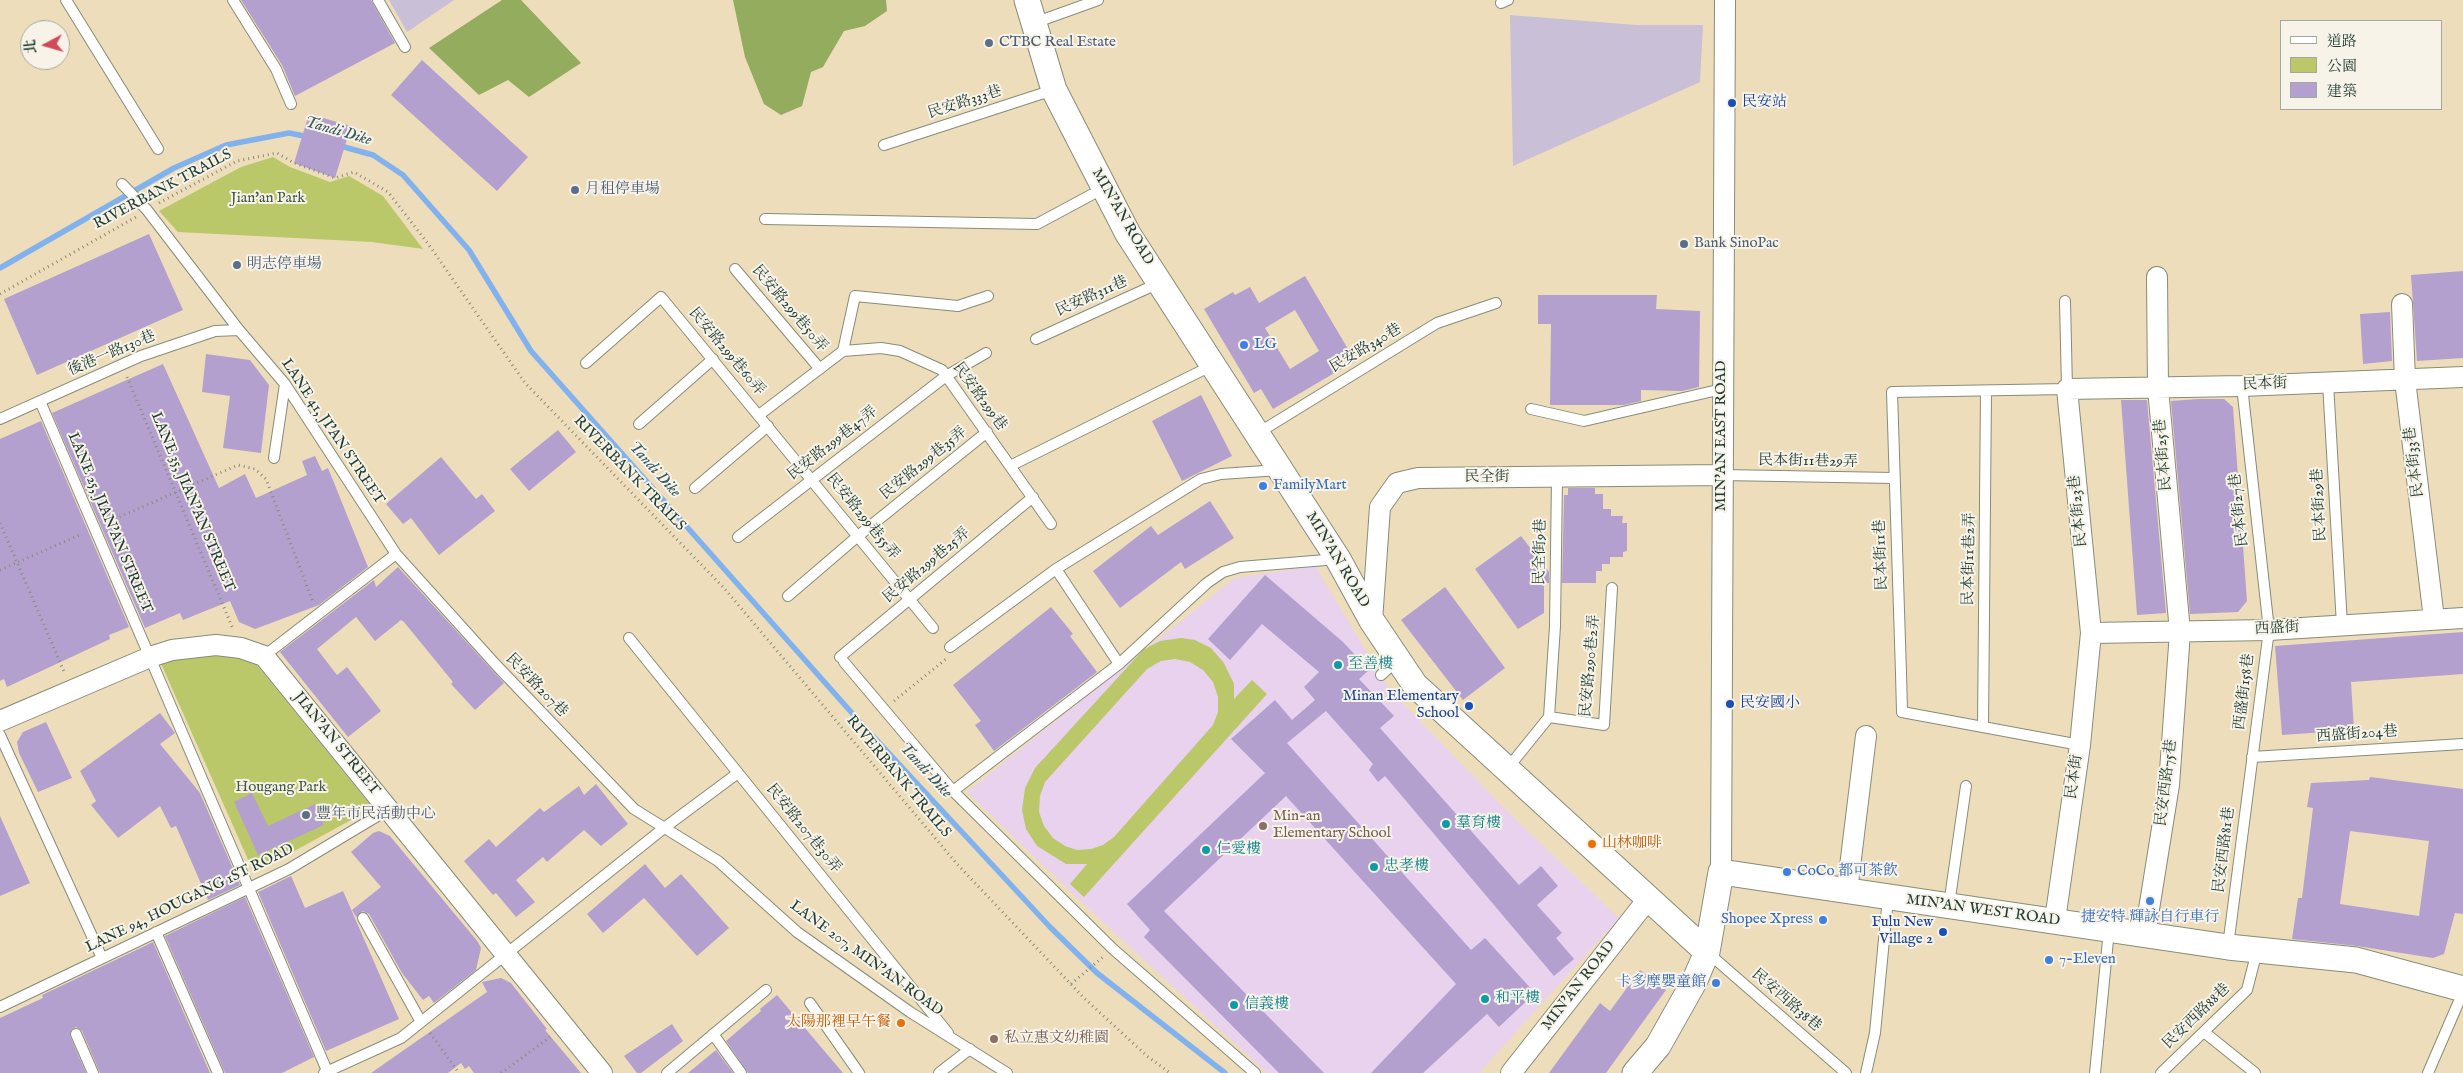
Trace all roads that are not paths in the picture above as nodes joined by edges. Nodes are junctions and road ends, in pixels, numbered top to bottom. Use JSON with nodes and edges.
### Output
{"nodes":[{"id":1,"x":66,"y":0,"type":"edge"},
{"id":2,"x":233,"y":0,"type":"edge"},
{"id":3,"x":378,"y":0,"type":"edge"},
{"id":4,"x":1098,"y":0,"type":"edge"},
{"id":5,"x":1725,"y":0,"type":"edge"},
{"id":6,"x":1030,"y":12,"type":"edge"},
{"id":7,"x":405,"y":47,"type":"dead end"},
{"id":8,"x":1054,"y":90,"type":"junction"},
{"id":9,"x":291,"y":104,"type":"dead end"},
{"id":10,"x":884,"y":145,"type":"dead end"},
{"id":11,"x":158,"y":149,"type":"dead end"},
{"id":12,"x":122,"y":184,"type":"dead end"},
{"id":13,"x":1104,"y":188,"type":"junction"},
{"id":14,"x":765,"y":219,"type":"dead end"},
{"id":15,"x":735,"y":269,"type":"dead end"},
{"id":16,"x":2157,"y":277,"type":"dead end"},
{"id":17,"x":1160,"y":283,"type":"junction"},
{"id":18,"x":988,"y":296,"type":"dead end"},
{"id":19,"x":2065,"y":301,"type":"dead end"},
{"id":20,"x":1496,"y":303,"type":"dead end"},
{"id":21,"x":2402,"y":304,"type":"dead end"},
{"id":22,"x":239,"y":330,"type":"junction"},
{"id":23,"x":1036,"y":339,"type":"dead end"},
{"id":24,"x":843,"y":351,"type":"junction"},
{"id":25,"x":986,"y":354,"type":"dead end"},
{"id":26,"x":712,"y":359,"type":"junction"},
{"id":27,"x":586,"y":363,"type":"dead end"},
{"id":28,"x":1213,"y":365,"type":"junction"},
{"id":29,"x":820,"y":369,"type":"junction"},
{"id":30,"x":946,"y":376,"type":"junction"},
{"id":31,"x":2463,"y":377,"type":"edge"},
{"id":32,"x":2406,"y":380,"type":"junction"},
{"id":33,"x":2328,"y":383,"type":"junction"},
{"id":34,"x":285,"y":384,"type":"junction"},
{"id":35,"x":2242,"y":386,"type":"junction"},
{"id":36,"x":2158,"y":388,"type":"junction"},
{"id":37,"x":1722,"y":389,"type":"junction"},
{"id":38,"x":2068,"y":389,"type":"junction"},
{"id":39,"x":1986,"y":391,"type":"junction"},
{"id":40,"x":40,"y":401,"type":"junction"},
{"id":41,"x":1530,"y":409,"type":"dead end"},
{"id":42,"x":759,"y":415,"type":"junction"},
{"id":43,"x":0,"y":419,"type":"edge"},
{"id":44,"x":639,"y":424,"type":"dead end"},
{"id":45,"x":768,"y":426,"type":"junction"},
{"id":46,"x":987,"y":432,"type":"junction"},
{"id":47,"x":1258,"y":433,"type":"junction"},
{"id":48,"x":274,"y":458,"type":"dead end"},
{"id":49,"x":1010,"y":466,"type":"junction"},
{"id":50,"x":1282,"y":470,"type":"junction"},
{"id":51,"x":1722,"y":476,"type":"junction"},
{"id":52,"x":1557,"y":478,"type":"junction"},
{"id":53,"x":1894,"y":478,"type":"junction"},
{"id":54,"x":812,"y":480,"type":"junction"},
{"id":55,"x":695,"y":488,"type":"dead end"},
{"id":56,"x":1032,"y":497,"type":"junction"},
{"id":57,"x":1051,"y":524,"type":"dead end"},
{"id":58,"x":858,"y":536,"type":"junction"},
{"id":59,"x":738,"y":537,"type":"dead end"},
{"id":60,"x":396,"y":554,"type":"junction"},
{"id":61,"x":1338,"y":559,"type":"junction"},
{"id":62,"x":1056,"y":569,"type":"junction"},
{"id":63,"x":1612,"y":588,"type":"dead end"},
{"id":64,"x":788,"y":596,"type":"dead end"},
{"id":65,"x":910,"y":599,"type":"junction"},
{"id":66,"x":2463,"y":618,"type":"edge"},
{"id":67,"x":2434,"y":619,"type":"junction"},
{"id":68,"x":1372,"y":621,"type":"junction"},
{"id":69,"x":2342,"y":625,"type":"junction"},
{"id":70,"x":933,"y":628,"type":"dead end"},
{"id":71,"x":2268,"y":630,"type":"junction"},
{"id":72,"x":2180,"y":632,"type":"junction"},
{"id":73,"x":2091,"y":633,"type":"junction"},
{"id":74,"x":629,"y":638,"type":"dead end"},
{"id":75,"x":950,"y":647,"type":"road end"},
{"id":76,"x":264,"y":656,"type":"junction"},
{"id":77,"x":150,"y":657,"type":"junction"},
{"id":78,"x":1119,"y":664,"type":"junction"},
{"id":79,"x":1549,"y":717,"type":"junction"},
{"id":80,"x":0,"y":721,"type":"edge"},
{"id":81,"x":1983,"y":727,"type":"junction"},
{"id":82,"x":0,"y":735,"type":"edge"},
{"id":83,"x":1866,"y":736,"type":"dead end"},
{"id":84,"x":2463,"y":744,"type":"edge"},
{"id":85,"x":2080,"y":745,"type":"junction"},
{"id":86,"x":2252,"y":757,"type":"junction"},
{"id":87,"x":1507,"y":770,"type":"junction"},
{"id":88,"x":738,"y":773,"type":"junction"},
{"id":89,"x":1966,"y":786,"type":"dead end"},
{"id":90,"x":953,"y":791,"type":"junction"},
{"id":91,"x":389,"y":809,"type":"junction"},
{"id":92,"x":664,"y":828,"type":"junction"},
{"id":93,"x":1721,"y":872,"type":"junction"},
{"id":94,"x":248,"y":888,"type":"junction"},
{"id":95,"x":1846,"y":891,"type":"junction"},
{"id":96,"x":1888,"y":898,"type":"junction"},
{"id":97,"x":1648,"y":899,"type":"junction"},
{"id":98,"x":1949,"y":906,"type":"junction"},
{"id":99,"x":363,"y":918,"type":"dead end"},
{"id":100,"x":2055,"y":920,"type":"junction"},
{"id":101,"x":2110,"y":928,"type":"junction"},
{"id":102,"x":156,"y":932,"type":"junction"},
{"id":103,"x":2145,"y":934,"type":"junction"},
{"id":104,"x":2228,"y":947,"type":"junction"},
{"id":105,"x":2257,"y":951,"type":"junction"},
{"id":106,"x":1706,"y":952,"type":"junction"},
{"id":107,"x":506,"y":953,"type":"junction"},
{"id":108,"x":102,"y":958,"type":"junction"},
{"id":109,"x":766,"y":990,"type":"dead end"},
{"id":110,"x":2463,"y":991,"type":"edge"},
{"id":111,"x":810,"y":1003,"type":"dead end"},
{"id":112,"x":0,"y":1007,"type":"edge"},
{"id":113,"x":421,"y":1022,"type":"junction"},
{"id":114,"x":2204,"y":1032,"type":"junction"},
{"id":115,"x":76,"y":1034,"type":"dead end"},
{"id":116,"x":713,"y":1034,"type":"junction"},
{"id":117,"x":954,"y":1040,"type":"junction"},
{"id":118,"x":970,"y":1049,"type":"junction"},
{"id":119,"x":93,"y":1073,"type":"edge"},
{"id":120,"x":218,"y":1073,"type":"edge"},
{"id":121,"x":326,"y":1073,"type":"edge"},
{"id":122,"x":602,"y":1073,"type":"edge"},
{"id":123,"x":667,"y":1073,"type":"edge"},
{"id":124,"x":741,"y":1073,"type":"edge"},
{"id":125,"x":859,"y":1073,"type":"edge"},
{"id":126,"x":939,"y":1073,"type":"edge"},
{"id":127,"x":1007,"y":1073,"type":"edge"},
{"id":128,"x":1254,"y":1073,"type":"edge"},
{"id":129,"x":1511,"y":1073,"type":"edge"},
{"id":130,"x":1635,"y":1073,"type":"edge"},
{"id":131,"x":1846,"y":1073,"type":"edge"},
{"id":132,"x":1866,"y":1073,"type":"edge"},
{"id":133,"x":2095,"y":1073,"type":"edge"},
{"id":134,"x":2161,"y":1073,"type":"edge"},
{"id":135,"x":2255,"y":1073,"type":"edge"},
{"id":136,"x":2428,"y":1073,"type":"edge"}],
"edges":[{"from":1,"to":11,"type":"lane"},
{"from":2,"to":9,"type":"lane"},
{"from":3,"to":7,"type":"lane"},
{"from":4,"to":6,"type":"lane"},
{"from":5,"to":37,"type":"street","name":"MIN'AN EAST ROAD"},
{"from":6,"to":8,"type":"street","name":"MIN'AN ROAD"},
{"from":8,"to":10,"type":"lane","name":"民安路333巷"},
{"from":8,"to":13,"type":"street","name":"MIN'AN ROAD"},
{"from":12,"to":22,"type":"lane","name":"LANE 41, JI'AN STREET"},
{"from":13,"to":14,"type":"lane"},
{"from":13,"to":17,"type":"street","name":"MIN'AN ROAD"},
{"from":15,"to":29,"type":"lane","name":"民安路299巷50弄"},
{"from":16,"to":36,"type":"street","name":"民本街25巷"},
{"from":17,"to":23,"type":"lane","name":"民安路311巷"},
{"from":17,"to":28,"type":"street","name":"MIN'AN ROAD"},
{"from":18,"to":24,"type":"lane"},
{"from":19,"to":38,"type":"lane"},
{"from":20,"to":47,"type":"lane","name":"民安路340巷"},
{"from":21,"to":32,"type":"street","name":"民本街33巷"},
{"from":22,"to":34,"type":"lane","name":"LANE 41, JI'AN STREET"},
{"from":22,"to":40,"type":"lane","name":"後港一路130巷"},
{"from":24,"to":29,"type":"lane"},
{"from":24,"to":30,"type":"lane","name":"民安路299巷"},
{"from":25,"to":30,"type":"lane","name":"民安路299巷47弄"},
{"from":26,"to":27,"type":"lane","name":"民安路299巷60弄"},
{"from":26,"to":42,"type":"lane","name":"民安路299巷60弄"},
{"from":26,"to":44,"type":"lane"},
{"from":28,"to":47,"type":"street","name":"MIN'AN ROAD"},
{"from":28,"to":49,"type":"lane"},
{"from":29,"to":42,"type":"lane"},
{"from":30,"to":46,"type":"lane","name":"民安路299巷"},
{"from":30,"to":54,"type":"lane","name":"民安路299巷47弄"},
{"from":31,"to":32,"type":"street","name":"民本街"},
{"from":32,"to":33,"type":"street","name":"民本街"},
{"from":32,"to":67,"type":"street","name":"民本街33巷"},
{"from":33,"to":35,"type":"street","name":"民本街"},
{"from":33,"to":69,"type":"lane","name":"民本街29巷"},
{"from":34,"to":48,"type":"lane"},
{"from":34,"to":60,"type":"lane","name":"LANE 41, JI'AN STREET"},
{"from":35,"to":36,"type":"street","name":"民本街"},
{"from":35,"to":71,"type":"lane","name":"民本街27巷"},
{"from":36,"to":38,"type":"street","name":"民本街"},
{"from":36,"to":72,"type":"street","name":"民本街25巷"},
{"from":37,"to":41,"type":"lane"},
{"from":37,"to":51,"type":"street","name":"MIN'AN EAST ROAD"},
{"from":38,"to":39,"type":"lane","name":"民本街11巷"},
{"from":38,"to":73,"type":"street","name":"民本街23巷"},
{"from":39,"to":53,"type":"lane","name":"民本街11巷"},
{"from":39,"to":81,"type":"lane","name":"民本街11巷2弄"},
{"from":40,"to":43,"type":"lane","name":"後港一路130巷"},
{"from":40,"to":77,"type":"lane","name":"LANE 25, JIAN'AN STREET"},
{"from":42,"to":45,"type":"lane","name":"民安路299巷60弄"},
{"from":45,"to":54,"type":"lane","name":"民安路299巷55弄"},
{"from":45,"to":55,"type":"lane"},
{"from":46,"to":49,"type":"lane","name":"民安路299巷"},
{"from":46,"to":58,"type":"lane","name":"民安路299巷35弄"},
{"from":47,"to":50,"type":"street","name":"MIN'AN ROAD"},
{"from":49,"to":56,"type":"lane","name":"民安路299巷"},
{"from":50,"to":61,"type":"street","name":"MIN'AN ROAD"},
{"from":50,"to":62,"type":"lane"},
{"from":51,"to":52,"type":"street","name":"民全街"},
{"from":51,"to":53,"type":"lane","name":"民本街11巷29弄"},
{"from":51,"to":93,"type":"street","name":"MIN'AN EAST ROAD"},
{"from":52,"to":68,"type":"street","name":"民全街"},
{"from":52,"to":79,"type":"lane","name":"民全街9巷"},
{"from":53,"to":81,"type":"lane","name":"民本街11巷"},
{"from":54,"to":58,"type":"lane","name":"民安路299巷55弄"},
{"from":54,"to":59,"type":"lane","name":"民安路299巷47弄"},
{"from":56,"to":57,"type":"lane","name":"民安路299巷"},
{"from":56,"to":65,"type":"lane","name":"民安路299巷25弄"},
{"from":58,"to":64,"type":"lane","name":"民安路299巷35弄"},
{"from":58,"to":65,"type":"lane","name":"民安路299巷55弄"},
{"from":60,"to":76,"type":"lane"},
{"from":60,"to":92,"type":"lane","name":"民安路207巷"},
{"from":61,"to":68,"type":"street","name":"MIN'AN ROAD"},
{"from":61,"to":78,"type":"lane"},
{"from":62,"to":75,"type":"lane"},
{"from":62,"to":78,"type":"lane"},
{"from":63,"to":79,"type":"lane","name":"民安路290巷2弄"},
{"from":65,"to":70,"type":"lane","name":"民安路299巷55弄"},
{"from":65,"to":90,"type":"lane","name":"民安路299巷25弄"},
{"from":66,"to":67,"type":"street","name":"西盛街"},
{"from":67,"to":69,"type":"street","name":"西盛街"},
{"from":68,"to":87,"type":"street","name":"MIN'AN ROAD"},
{"from":69,"to":71,"type":"street","name":"西盛街"},
{"from":71,"to":72,"type":"street","name":"西盛街"},
{"from":71,"to":86,"type":"lane","name":"西盛街158巷"},
{"from":72,"to":73,"type":"street","name":"西盛街"},
{"from":72,"to":103,"type":"street","name":"民安西路75巷"},
{"from":73,"to":85,"type":"street","name":"民本街"},
{"from":74,"to":88,"type":"lane","name":"民安路207巷30弄"},
{"from":76,"to":77,"type":"street"},
{"from":76,"to":91,"type":"street","name":"JIAN'AN STREET"},
{"from":77,"to":80,"type":"street"},
{"from":77,"to":94,"type":"lane","name":"LANE 25, JIAN'AN STREET"},
{"from":78,"to":90,"type":"lane"},
{"from":79,"to":87,"type":"lane"},
{"from":81,"to":85,"type":"lane","name":"民本街11巷"},
{"from":82,"to":108,"type":"lane"},
{"from":83,"to":95,"type":"street"},
{"from":84,"to":86,"type":"lane","name":"西盛街204巷"},
{"from":85,"to":100,"type":"street","name":"民本街"},
{"from":86,"to":104,"type":"lane","name":"民安西路81巷"},
{"from":87,"to":97,"type":"street","name":"MIN'AN ROAD"},
{"from":88,"to":92,"type":"lane"},
{"from":88,"to":117,"type":"lane","name":"民安路207巷30弄"},
{"from":89,"to":98,"type":"lane"},
{"from":90,"to":128,"type":"lane"},
{"from":91,"to":94,"type":"lane","name":"LANE 94, HOUGANG 1ST ROAD"},
{"from":91,"to":107,"type":"street","name":"JIAN'AN STREET"},
{"from":92,"to":107,"type":"lane"},
{"from":92,"to":117,"type":"lane","name":"LANE 207, MIN'AN ROAD"},
{"from":93,"to":95,"type":"street","name":"MIN'AN WEST ROAD"},
{"from":93,"to":106,"type":"street"},
{"from":94,"to":102,"type":"lane","name":"LANE 94, HOUGANG 1ST ROAD"},
{"from":94,"to":121,"type":"lane","name":"LANE 25, JIAN'AN STREET"},
{"from":95,"to":96,"type":"street","name":"MIN'AN WEST ROAD"},
{"from":96,"to":98,"type":"street","name":"MIN'AN WEST ROAD"},
{"from":96,"to":132,"type":"lane"},
{"from":97,"to":106,"type":"street","name":"MIN'AN ROAD"},
{"from":97,"to":129,"type":"street","name":"MIN'AN ROAD"},
{"from":98,"to":100,"type":"street","name":"MIN'AN WEST ROAD"},
{"from":99,"to":113,"type":"lane"},
{"from":100,"to":101,"type":"street","name":"MIN'AN WEST ROAD"},
{"from":101,"to":103,"type":"street","name":"MIN'AN WEST ROAD"},
{"from":101,"to":133,"type":"lane"},
{"from":102,"to":108,"type":"lane","name":"LANE 94, HOUGANG 1ST ROAD"},
{"from":102,"to":120,"type":"lane"},
{"from":103,"to":104,"type":"street","name":"MIN'AN WEST ROAD"},
{"from":104,"to":105,"type":"street","name":"MIN'AN WEST ROAD"},
{"from":105,"to":110,"type":"street","name":"MIN'AN WEST ROAD"},
{"from":105,"to":114,"type":"lane","name":"民安西路88巷"},
{"from":106,"to":130,"type":"street"},
{"from":106,"to":131,"type":"lane","name":"民安西路38巷"},
{"from":107,"to":113,"type":"lane"},
{"from":107,"to":122,"type":"street","name":"JIAN'AN STREET"},
{"from":108,"to":112,"type":"lane","name":"LANE 94, HOUGANG 1ST ROAD"},
{"from":109,"to":116,"type":"lane"},
{"from":110,"to":136,"type":"lane"},
{"from":111,"to":125,"type":"lane"},
{"from":113,"to":121,"type":"lane"},
{"from":114,"to":134,"type":"lane","name":"民安西路88巷"},
{"from":114,"to":135,"type":"lane"},
{"from":115,"to":119,"type":"lane"},
{"from":116,"to":123,"type":"lane"},
{"from":116,"to":124,"type":"lane"},
{"from":117,"to":118,"type":"lane","name":"LANE 207, MIN'AN ROAD"},
{"from":118,"to":126,"type":"lane"},
{"from":118,"to":127,"type":"lane","name":"LANE 207, MIN'AN ROAD"}]}
